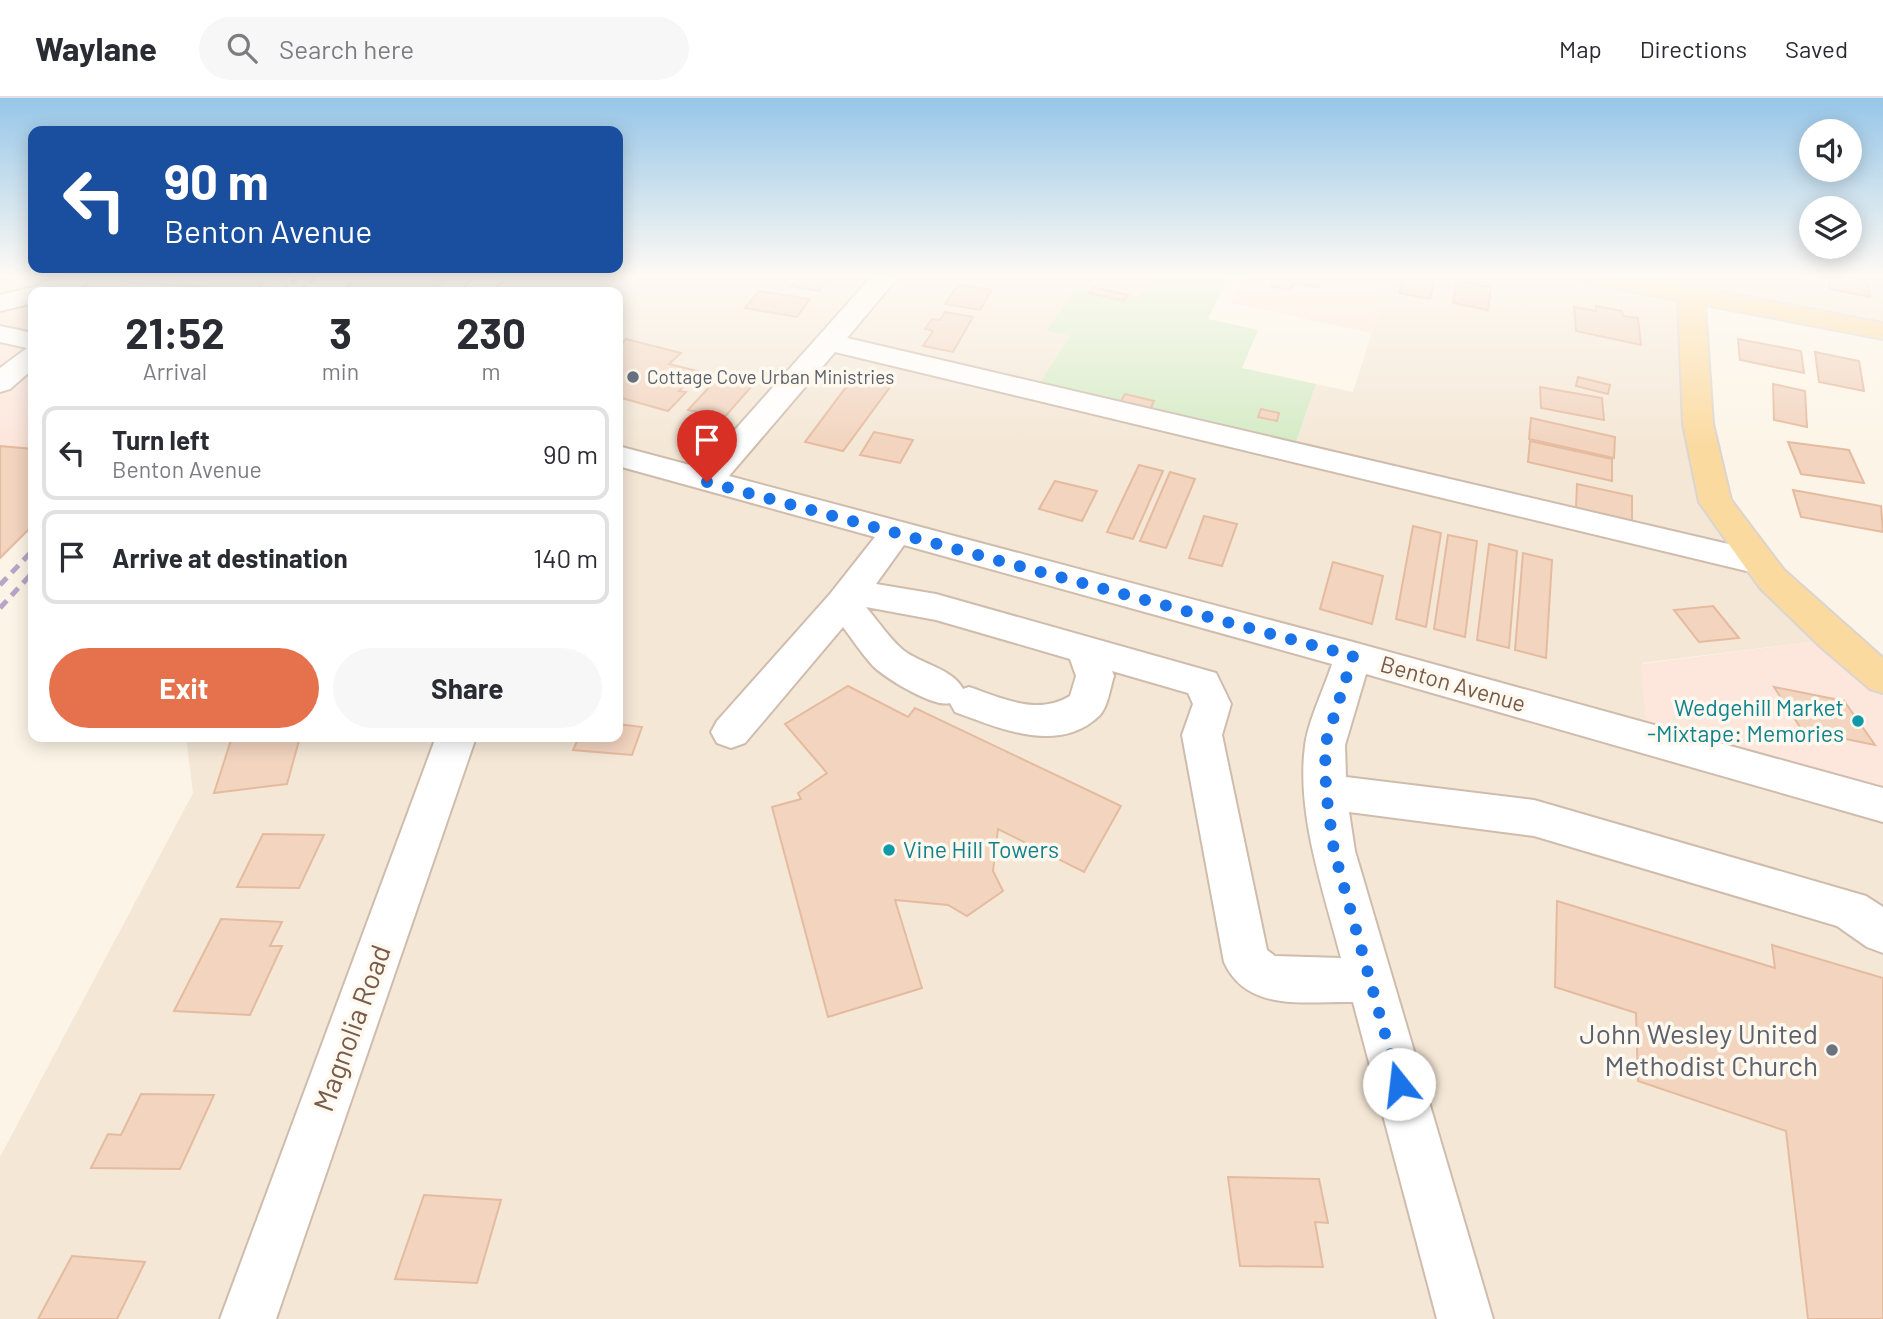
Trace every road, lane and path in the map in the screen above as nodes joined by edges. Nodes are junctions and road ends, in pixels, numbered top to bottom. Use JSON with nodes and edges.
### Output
{"nodes":[{"id":1,"x":840,"y":332,"type":"edge"},
{"id":2,"x":1693,"y":332,"type":"edge"},
{"id":3,"x":0,"y":334,"type":"edge"},
{"id":4,"x":28,"y":340,"type":"edge"},
{"id":5,"x":829,"y":342,"type":"junction"},
{"id":6,"x":28,"y":359,"type":"edge"},
{"id":7,"x":0,"y":383,"type":"edge"},
{"id":8,"x":623,"y":457,"type":"edge"},
{"id":9,"x":707,"y":482,"type":"junction"},
{"id":10,"x":897,"y":533,"type":"junction"},
{"id":11,"x":1759,"y":562,"type":"junction"},
{"id":12,"x":848,"y":597,"type":"junction"},
{"id":13,"x":1085,"y":650,"type":"junction"},
{"id":14,"x":1353,"y":656,"type":"junction"},
{"id":15,"x":1883,"y":679,"type":"edge"},
{"id":16,"x":732,"y":732,"type":"dead end"},
{"id":17,"x":454,"y":742,"type":"edge"},
{"id":18,"x":1326,"y":792,"type":"junction"},
{"id":19,"x":1883,"y":805,"type":"edge"},
{"id":20,"x":1883,"y":932,"type":"edge"},
{"id":21,"x":1370,"y":980,"type":"junction"},
{"id":22,"x":248,"y":1319,"type":"edge"},
{"id":23,"x":1465,"y":1319,"type":"edge"}],
"edges":[{"from":1,"to":5,"type":"street"},
{"from":2,"to":11,"type":"main road"},
{"from":3,"to":4,"type":"street"},
{"from":5,"to":9,"type":"street"},
{"from":5,"to":11,"type":"street"},
{"from":6,"to":7,"type":"street"},
{"from":8,"to":9,"type":"street","name":"Benton Avenue"},
{"from":9,"to":10,"type":"street","name":"Benton Avenue"},
{"from":10,"to":12,"type":"street"},
{"from":10,"to":14,"type":"street","name":"Benton Avenue"},
{"from":11,"to":15,"type":"main road"},
{"from":12,"to":13,"type":"street"},
{"from":12,"to":13,"type":"street"},
{"from":12,"to":16,"type":"street"},
{"from":13,"to":21,"type":"street"},
{"from":14,"to":18,"type":"street"},
{"from":14,"to":19,"type":"street","name":"Benton Avenue"},
{"from":17,"to":22,"type":"street","name":"Magnolia Road"},
{"from":18,"to":20,"type":"street"},
{"from":18,"to":21,"type":"street"},
{"from":21,"to":23,"type":"street"}]}
